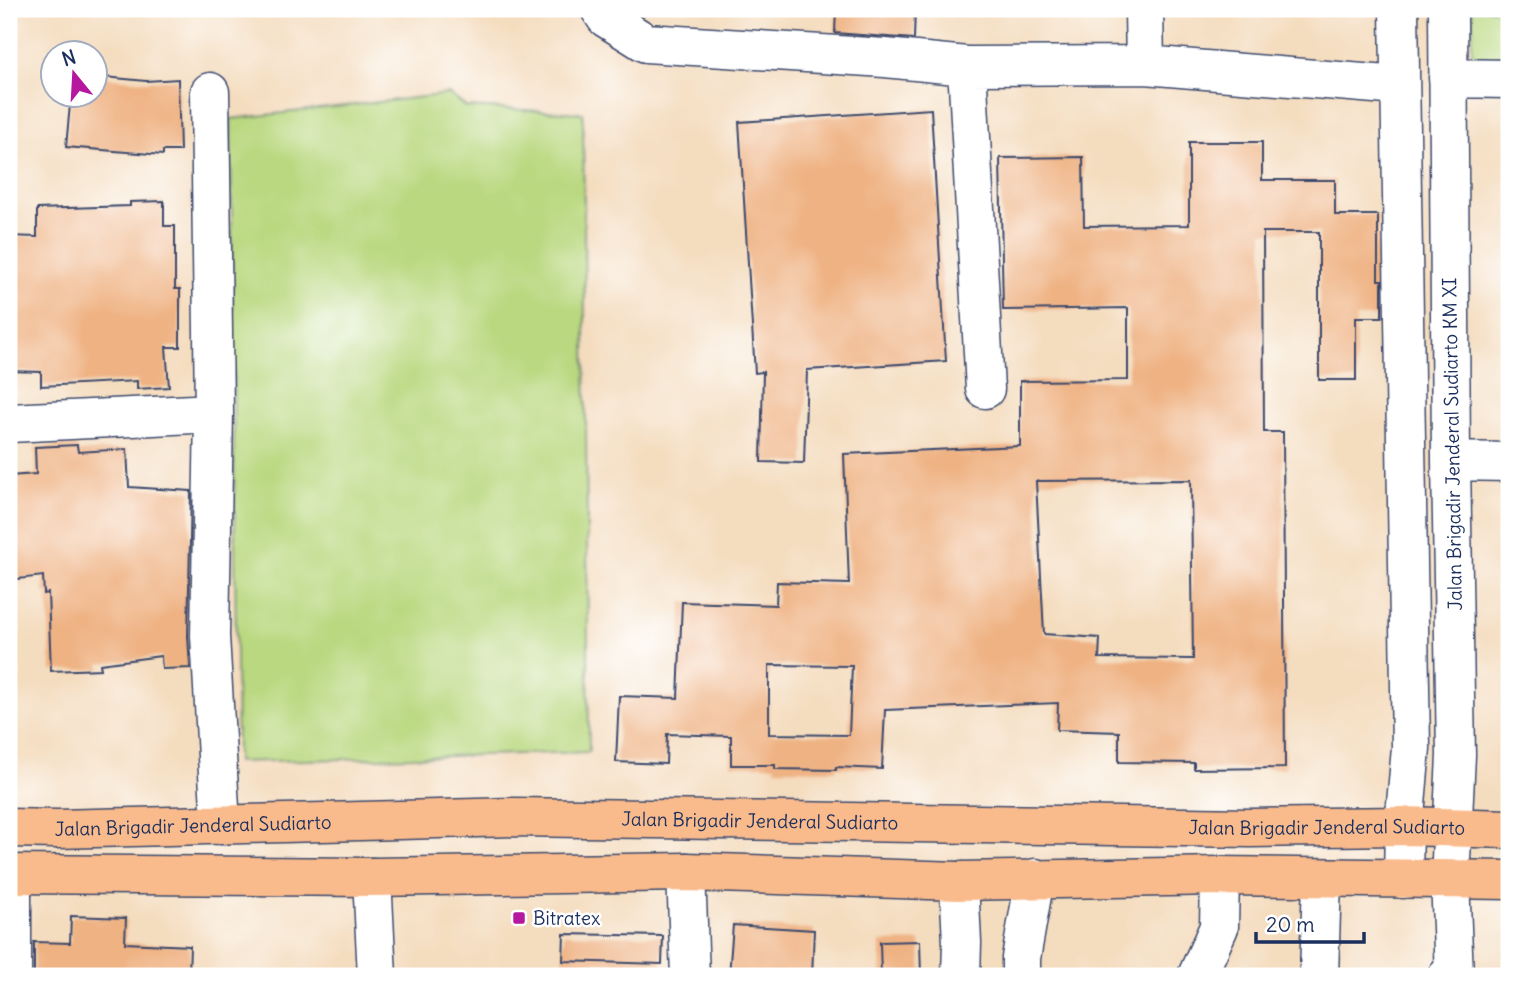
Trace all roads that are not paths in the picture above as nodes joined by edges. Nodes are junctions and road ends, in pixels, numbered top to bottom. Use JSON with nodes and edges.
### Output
{"nodes":[{"id":1,"x":600,"y":9,"type":"edge"},
{"id":2,"x":1144,"y":9,"type":"edge"},
{"id":3,"x":1399,"y":9,"type":"edge"},
{"id":4,"x":1448,"y":9,"type":"edge"},
{"id":5,"x":1145,"y":65,"type":"junction"},
{"id":6,"x":967,"y":66,"type":"junction"},
{"id":7,"x":1448,"y":78,"type":"junction"},
{"id":8,"x":1509,"y":79,"type":"edge"},
{"id":9,"x":1399,"y":86,"type":"junction"},
{"id":10,"x":210,"y":92,"type":"dead end"},
{"id":11,"x":985,"y":390,"type":"dead end"},
{"id":12,"x":214,"y":413,"type":"junction"},
{"id":13,"x":9,"y":423,"type":"edge"},
{"id":14,"x":1451,"y":461,"type":"junction"},
{"id":15,"x":1509,"y":462,"type":"edge"},
{"id":16,"x":221,"y":825,"type":"junction"},
{"id":17,"x":1404,"y":826,"type":"junction"},
{"id":18,"x":1452,"y":827,"type":"junction"},
{"id":19,"x":9,"y":828,"type":"edge"},
{"id":20,"x":1509,"y":829,"type":"edge"},
{"id":21,"x":686,"y":872,"type":"junction"},
{"id":22,"x":11,"y":874,"type":"edge"},
{"id":23,"x":1220,"y":876,"type":"junction"},
{"id":24,"x":372,"y":877,"type":"junction"},
{"id":25,"x":1035,"y":878,"type":"junction"},
{"id":26,"x":1322,"y":878,"type":"junction"},
{"id":27,"x":1403,"y":879,"type":"junction"},
{"id":28,"x":1450,"y":880,"type":"junction"},
{"id":29,"x":1509,"y":880,"type":"edge"},
{"id":30,"x":959,"y":881,"type":"junction"},
{"id":31,"x":12,"y":976,"type":"edge"},
{"id":32,"x":377,"y":976,"type":"edge"},
{"id":33,"x":690,"y":976,"type":"edge"},
{"id":34,"x":961,"y":976,"type":"edge"},
{"id":35,"x":1021,"y":976,"type":"edge"},
{"id":36,"x":1197,"y":976,"type":"edge"},
{"id":37,"x":1318,"y":976,"type":"edge"},
{"id":38,"x":1452,"y":976,"type":"edge"}],
"edges":[{"from":1,"to":6,"type":"street"},
{"from":2,"to":5,"type":"street"},
{"from":3,"to":9,"type":"street"},
{"from":4,"to":7,"type":"street","name":"Jalan Brigadir Jenderal Sudiarto KM XI"},
{"from":5,"to":6,"type":"street"},
{"from":5,"to":9,"type":"street"},
{"from":6,"to":11,"type":"street"},
{"from":7,"to":8,"type":"street"},
{"from":7,"to":14,"type":"street","name":"Jalan Brigadir Jenderal Sudiarto KM XI"},
{"from":9,"to":17,"type":"street"},
{"from":10,"to":12,"type":"street"},
{"from":12,"to":13,"type":"street"},
{"from":12,"to":16,"type":"street"},
{"from":14,"to":15,"type":"street"},
{"from":14,"to":18,"type":"street","name":"Jalan Brigadir Jenderal Sudiarto KM XI"},
{"from":16,"to":17,"type":"main road","name":"Jalan Brigadir Jenderal Sudiarto"},
{"from":16,"to":19,"type":"main road","name":"Jalan Brigadir Jenderal Sudiarto"},
{"from":17,"to":18,"type":"main road","name":"Jalan Brigadir Jenderal Sudiarto"},
{"from":17,"to":27,"type":"street"},
{"from":18,"to":20,"type":"main road","name":"Jalan Brigadir Jenderal Sudiarto"},
{"from":18,"to":28,"type":"street","name":"Jalan Brigadir Jenderal Sudiarto KM XI"},
{"from":21,"to":24,"type":"main road"},
{"from":21,"to":30,"type":"main road"},
{"from":21,"to":33,"type":"street"},
{"from":22,"to":24,"type":"main road"},
{"from":22,"to":31,"type":"street"},
{"from":23,"to":25,"type":"main road"},
{"from":23,"to":26,"type":"main road"},
{"from":23,"to":36,"type":"street"},
{"from":24,"to":32,"type":"street"},
{"from":25,"to":30,"type":"main road"},
{"from":25,"to":35,"type":"street"},
{"from":26,"to":27,"type":"main road"},
{"from":26,"to":37,"type":"street"},
{"from":27,"to":28,"type":"main road"},
{"from":28,"to":29,"type":"main road"},
{"from":28,"to":38,"type":"street","name":"Jalan Brigadir Jenderal Sudiarto KM XI"},
{"from":30,"to":34,"type":"street"}]}
